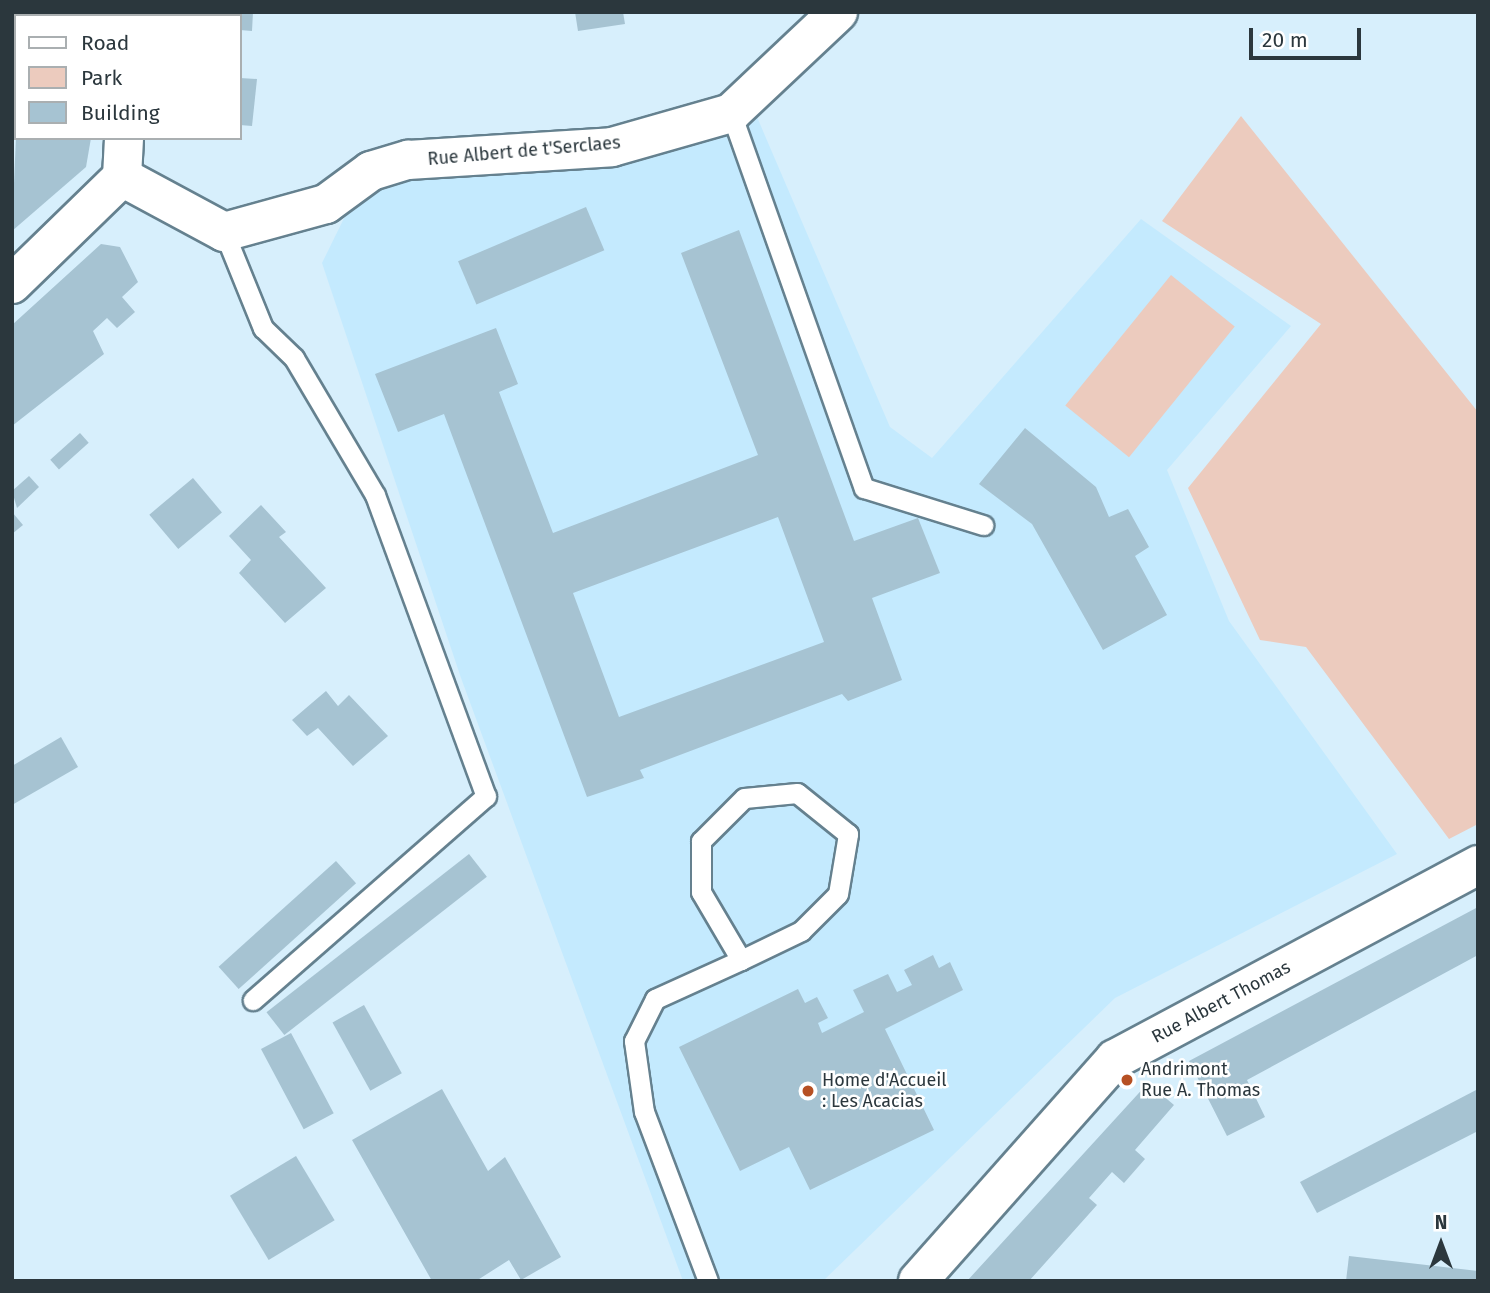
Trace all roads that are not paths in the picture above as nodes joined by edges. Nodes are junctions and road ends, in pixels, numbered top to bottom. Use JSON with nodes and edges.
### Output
{"nodes":[{"id":1,"x":838,"y":12,"type":"edge"},
{"id":2,"x":731,"y":113,"type":"junction"},
{"id":3,"x":124,"y":140,"type":"edge"},
{"id":4,"x":122,"y":177,"type":"junction"},
{"id":5,"x":224,"y":232,"type":"junction"},
{"id":6,"x":12,"y":284,"type":"edge"},
{"id":7,"x":984,"y":526,"type":"dead end"},
{"id":8,"x":1478,"y":865,"type":"edge"},
{"id":9,"x":741,"y":960,"type":"junction"},
{"id":10,"x":253,"y":1000,"type":"dead end"},
{"id":11,"x":708,"y":1281,"type":"edge"},
{"id":12,"x":918,"y":1281,"type":"edge"}],
"edges":[{"from":1,"to":2,"type":"street","name":"Rue Albert de t'Serclaes"},
{"from":2,"to":5,"type":"street","name":"Rue Albert de t'Serclaes"},
{"from":2,"to":7,"type":"lane"},
{"from":3,"to":4,"type":"street"},
{"from":4,"to":5,"type":"street"},
{"from":4,"to":6,"type":"street"},
{"from":5,"to":10,"type":"lane"},
{"from":8,"to":12,"type":"street","name":"Rue Albert Thomas"},
{"from":9,"to":9,"type":"lane"},
{"from":9,"to":11,"type":"lane"}]}
